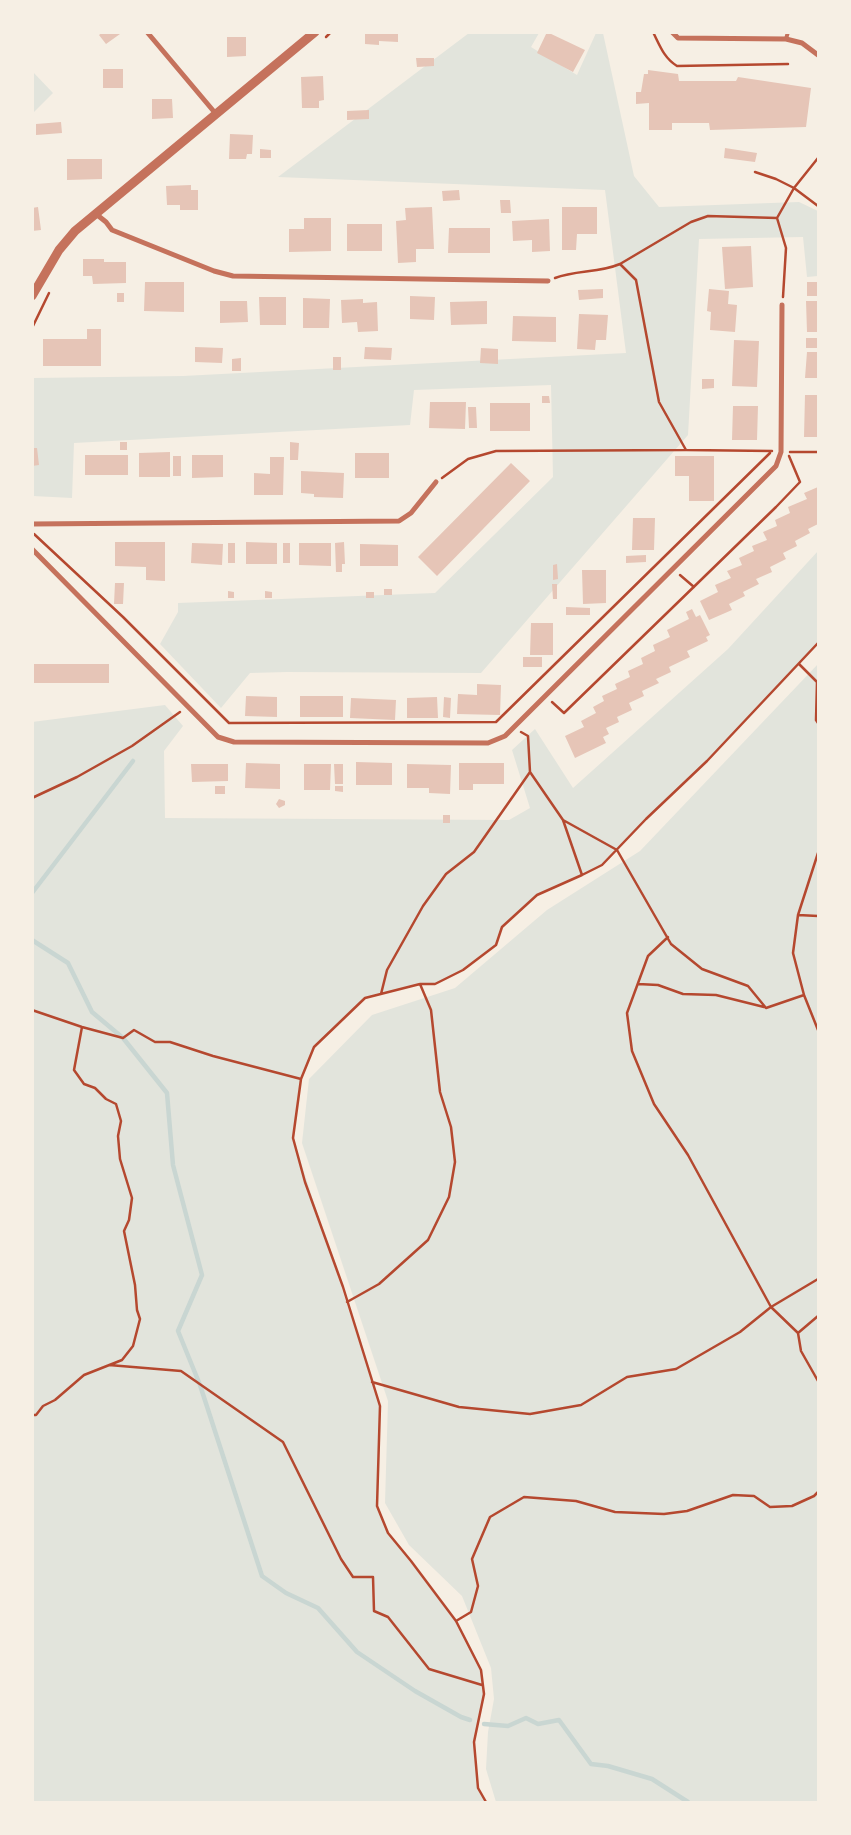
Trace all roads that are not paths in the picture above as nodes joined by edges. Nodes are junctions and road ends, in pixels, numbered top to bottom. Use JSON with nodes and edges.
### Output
{"nodes":[{"id":1,"x":147,"y":32,"type":"edge"},
{"id":2,"x":315,"y":32,"type":"edge"},
{"id":3,"x":672,"y":32,"type":"edge"},
{"id":4,"x":788,"y":32,"type":"edge"},
{"id":5,"x":786,"y":39,"type":"junction"},
{"id":6,"x":818,"y":55,"type":"edge"},
{"id":7,"x":216,"y":114,"type":"junction"},
{"id":8,"x":96,"y":213,"type":"junction"},
{"id":9,"x":548,"y":281,"type":"road end"},
{"id":10,"x":32,"y":296,"type":"edge"},
{"id":11,"x":782,"y":306,"type":"road end"},
{"id":12,"x":436,"y":482,"type":"road end"},
{"id":13,"x":32,"y":524,"type":"edge"},
{"id":14,"x":32,"y":549,"type":"edge"}],
"edges":[{"from":1,"to":7,"type":"street"},
{"from":2,"to":7,"type":"street"},
{"from":3,"to":5,"type":"street"},
{"from":4,"to":5,"type":"lane"},
{"from":5,"to":6,"type":"street"},
{"from":7,"to":8,"type":"street"},
{"from":8,"to":9,"type":"street"},
{"from":8,"to":10,"type":"street"},
{"from":11,"to":14,"type":"street"},
{"from":12,"to":13,"type":"street"}]}
